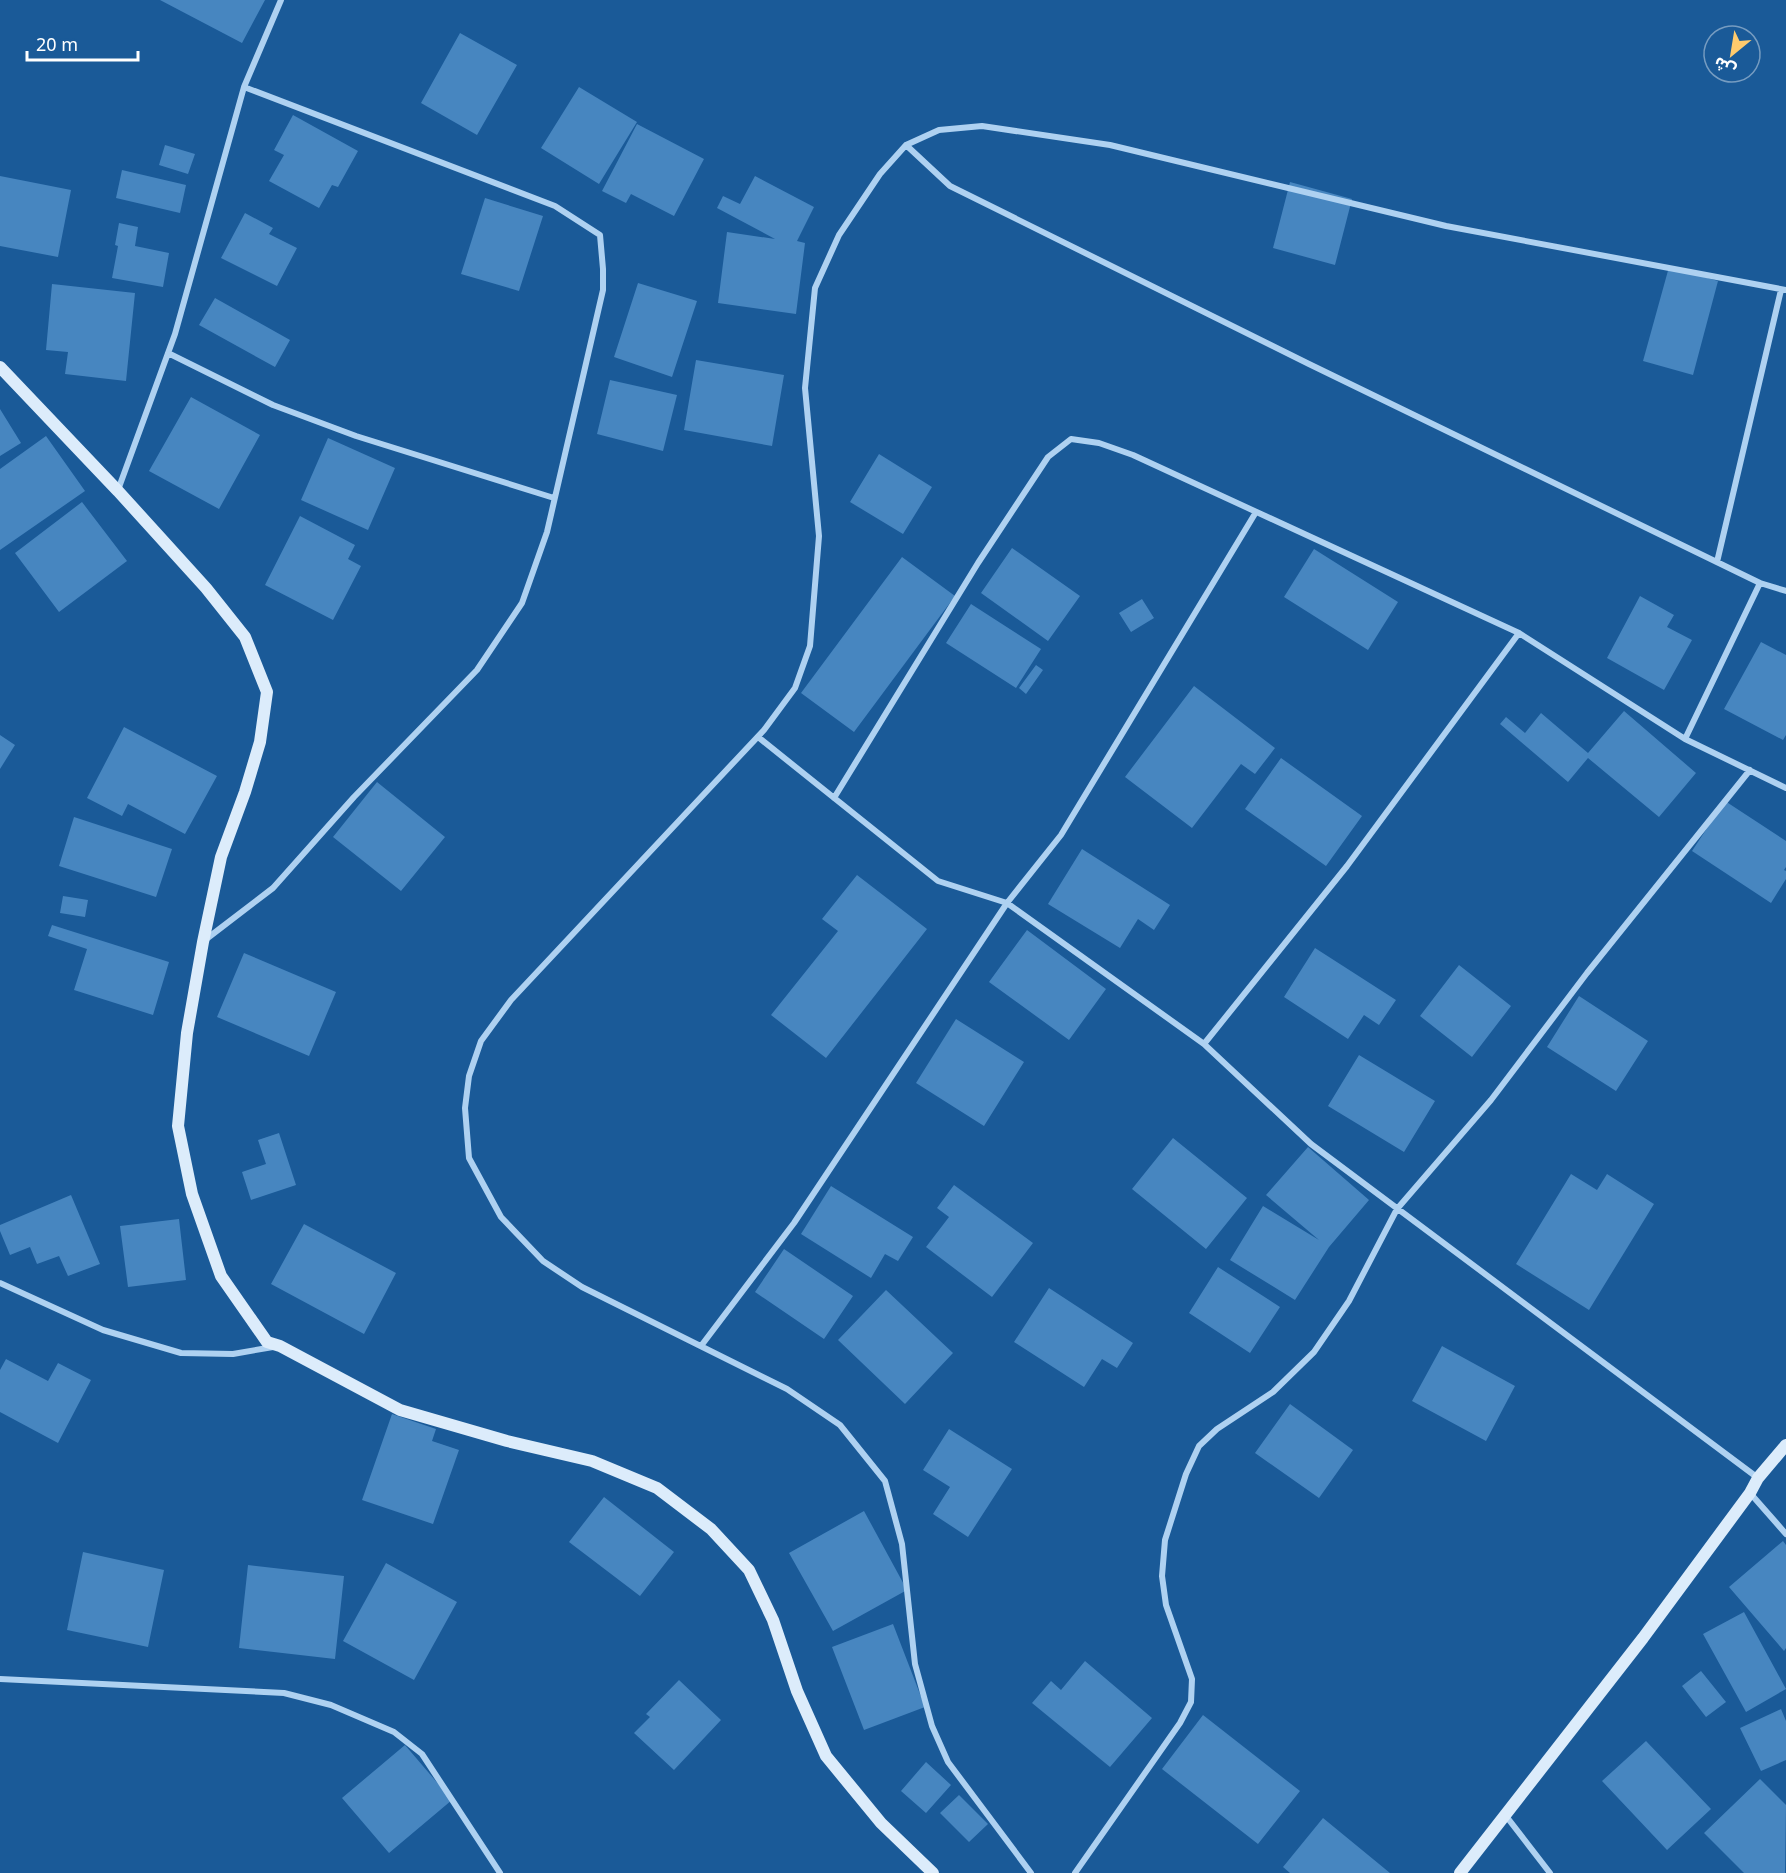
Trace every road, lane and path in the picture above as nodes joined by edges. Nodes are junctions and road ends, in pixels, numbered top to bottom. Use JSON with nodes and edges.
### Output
{"nodes":[{"id":1,"x":281,"y":0,"type":"edge"},
{"id":2,"x":244,"y":87,"type":"junction"},
{"id":3,"x":906,"y":145,"type":"junction"},
{"id":4,"x":1784,"y":290,"type":"edge"},
{"id":5,"x":168,"y":353,"type":"junction"},
{"id":6,"x":0,"y":367,"type":"edge"},
{"id":7,"x":118,"y":491,"type":"junction"},
{"id":8,"x":554,"y":498,"type":"junction"},
{"id":9,"x":1256,"y":512,"type":"junction"},
{"id":10,"x":1717,"y":562,"type":"junction"},
{"id":11,"x":1760,"y":583,"type":"junction"},
{"id":12,"x":1786,"y":591,"type":"edge"},
{"id":13,"x":1519,"y":633,"type":"junction"},
{"id":14,"x":758,"y":737,"type":"junction"},
{"id":15,"x":1685,"y":740,"type":"junction"},
{"id":16,"x":1750,"y":770,"type":"junction"},
{"id":17,"x":1786,"y":788,"type":"edge"},
{"id":18,"x":834,"y":798,"type":"junction"},
{"id":19,"x":1007,"y":903,"type":"junction"},
{"id":20,"x":203,"y":942,"type":"junction"},
{"id":21,"x":1204,"y":1044,"type":"junction"},
{"id":22,"x":1397,"y":1209,"type":"junction"},
{"id":23,"x":0,"y":1283,"type":"edge"},
{"id":24,"x":280,"y":1346,"type":"junction"},
{"id":25,"x":701,"y":1346,"type":"junction"},
{"id":26,"x":1786,"y":1445,"type":"edge"},
{"id":27,"x":1758,"y":1478,"type":"junction"},
{"id":28,"x":1750,"y":1493,"type":"junction"},
{"id":29,"x":1786,"y":1534,"type":"edge"},
{"id":30,"x":0,"y":1679,"type":"edge"},
{"id":31,"x":1506,"y":1816,"type":"junction"},
{"id":32,"x":500,"y":1873,"type":"edge"},
{"id":33,"x":933,"y":1873,"type":"edge"},
{"id":34,"x":1031,"y":1873,"type":"edge"},
{"id":35,"x":1075,"y":1873,"type":"edge"},
{"id":36,"x":1460,"y":1873,"type":"edge"},
{"id":37,"x":1550,"y":1873,"type":"edge"}],
"edges":[{"from":1,"to":2,"type":"street"},
{"from":2,"to":5,"type":"street"},
{"from":2,"to":8,"type":"street"},
{"from":3,"to":4,"type":"street"},
{"from":3,"to":10,"type":"street"},
{"from":3,"to":14,"type":"street"},
{"from":4,"to":10,"type":"street"},
{"from":5,"to":7,"type":"street"},
{"from":5,"to":8,"type":"street"},
{"from":6,"to":7,"type":"main road"},
{"from":7,"to":20,"type":"main road"},
{"from":8,"to":20,"type":"street"},
{"from":9,"to":13,"type":"street"},
{"from":9,"to":18,"type":"street"},
{"from":9,"to":19,"type":"street"},
{"from":10,"to":11,"type":"street"},
{"from":11,"to":12,"type":"street"},
{"from":11,"to":15,"type":"street"},
{"from":13,"to":15,"type":"street"},
{"from":13,"to":21,"type":"street"},
{"from":14,"to":18,"type":"street"},
{"from":14,"to":25,"type":"street"},
{"from":15,"to":16,"type":"street"},
{"from":16,"to":17,"type":"street"},
{"from":16,"to":22,"type":"street"},
{"from":18,"to":19,"type":"street"},
{"from":19,"to":21,"type":"street"},
{"from":19,"to":25,"type":"street"},
{"from":20,"to":24,"type":"main road"},
{"from":21,"to":22,"type":"street"},
{"from":22,"to":27,"type":"street"},
{"from":22,"to":35,"type":"street"},
{"from":23,"to":24,"type":"street"},
{"from":24,"to":33,"type":"main road"},
{"from":25,"to":34,"type":"street"},
{"from":26,"to":27,"type":"main road"},
{"from":27,"to":28,"type":"main road"},
{"from":28,"to":29,"type":"street"},
{"from":28,"to":31,"type":"main road"},
{"from":30,"to":32,"type":"street"},
{"from":31,"to":36,"type":"main road"},
{"from":31,"to":37,"type":"street"}]}
